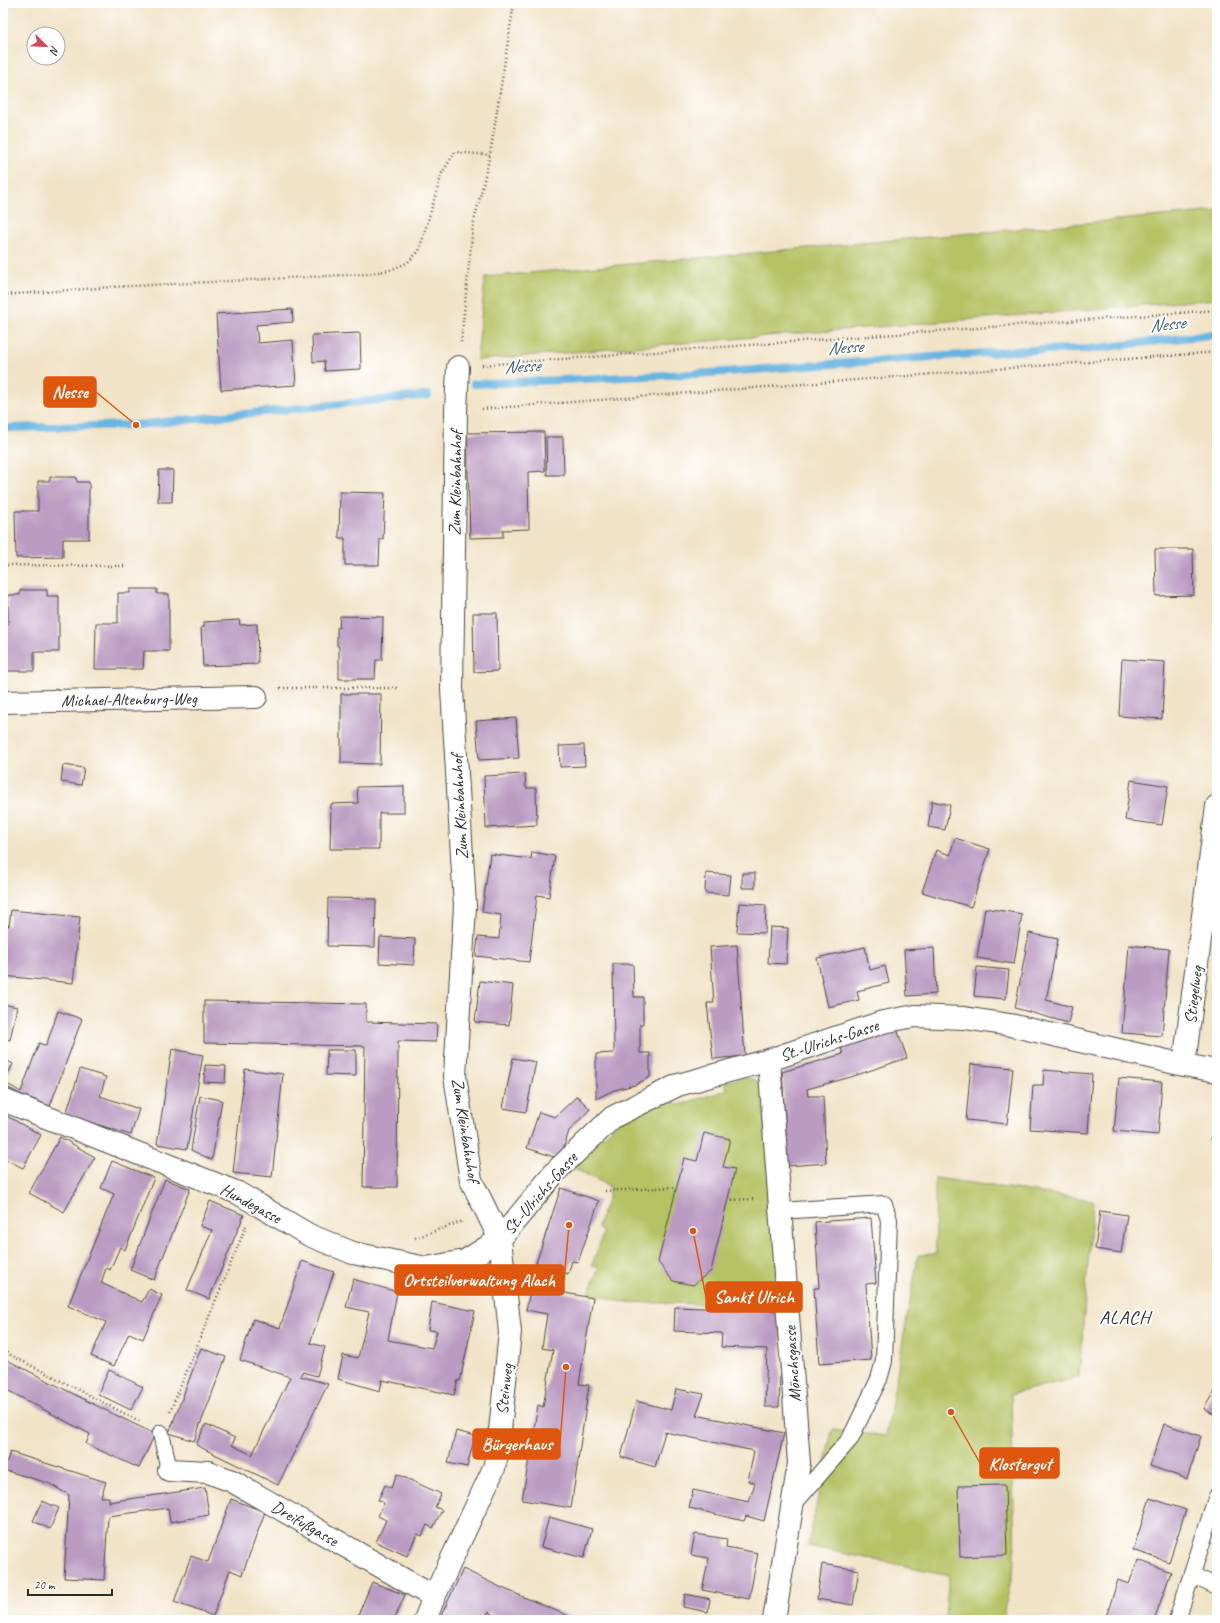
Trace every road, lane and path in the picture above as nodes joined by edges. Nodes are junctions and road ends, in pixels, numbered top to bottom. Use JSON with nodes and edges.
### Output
{"nodes":[{"id":1,"x":514,"y":3,"type":"edge"},
{"id":2,"x":490,"y":155,"type":"junction"},
{"id":3,"x":3,"y":295,"type":"edge"},
{"id":4,"x":1217,"y":310,"type":"edge"},
{"id":5,"x":1217,"y":352,"type":"edge"},
{"id":6,"x":458,"y":367,"type":"junction"},
{"id":7,"x":456,"y":411,"type":"junction"},
{"id":8,"x":3,"y":565,"type":"edge"},
{"id":9,"x":125,"y":566,"type":"dead end"},
{"id":10,"x":399,"y":688,"type":"dead end"},
{"id":11,"x":256,"y":697,"type":"joint"},
{"id":12,"x":3,"y":702,"type":"edge"},
{"id":13,"x":1217,"y":806,"type":"edge"},
{"id":14,"x":769,"y":1060,"type":"junction"},
{"id":15,"x":1184,"y":1065,"type":"junction"},
{"id":16,"x":1217,"y":1071,"type":"edge"},
{"id":17,"x":3,"y":1100,"type":"edge"},
{"id":18,"x":677,"y":1187,"type":"dead end"},
{"id":19,"x":605,"y":1192,"type":"dead end"},
{"id":20,"x":256,"y":1203,"type":"junction"},
{"id":21,"x":780,"y":1211,"type":"junction"},
{"id":22,"x":486,"y":1212,"type":"junction"},
{"id":23,"x":500,"y":1239,"type":"junction"},
{"id":24,"x":412,"y":1240,"type":"dead end"},
{"id":25,"x":3,"y":1351,"type":"edge"},
{"id":26,"x":161,"y":1433,"type":"junction"},
{"id":27,"x":169,"y":1470,"type":"joint"},
{"id":28,"x":1217,"y":1496,"type":"edge"},
{"id":29,"x":791,"y":1508,"type":"junction"},
{"id":30,"x":1192,"y":1575,"type":"junction"},
{"id":31,"x":1217,"y":1587,"type":"edge"},
{"id":32,"x":434,"y":1597,"type":"junction"},
{"id":33,"x":425,"y":1620,"type":"edge"},
{"id":34,"x":774,"y":1620,"type":"edge"},
{"id":35,"x":1177,"y":1620,"type":"edge"}],
"edges":[{"from":1,"to":2,"type":"path"},
{"from":2,"to":3,"type":"path"},
{"from":2,"to":6,"type":"path"},
{"from":4,"to":6,"type":"path"},
{"from":5,"to":7,"type":"path"},
{"from":6,"to":7,"type":"street","name":"Zum Kleinbahnhof"},
{"from":7,"to":22,"type":"street","name":"Zum Kleinbahnhof"},
{"from":8,"to":9,"type":"path"},
{"from":10,"to":11,"type":"path"},
{"from":11,"to":12,"type":"street","name":"Michael-Altenburg-Weg"},
{"from":13,"to":15,"type":"street","name":"Stiegelweg"},
{"from":14,"to":15,"type":"street","name":"St.-Ulrichs-Gasse"},
{"from":14,"to":21,"type":"street","name":"Mönchsgasse"},
{"from":14,"to":23,"type":"street","name":"St.-Ulrichs-Gasse"},
{"from":15,"to":16,"type":"street","name":"St.-Ulrichs-Gasse"},
{"from":17,"to":20,"type":"street","name":"Hundegasse"},
{"from":18,"to":19,"type":"path"},
{"from":20,"to":23,"type":"street","name":"Hundegasse"},
{"from":20,"to":26,"type":"path"},
{"from":21,"to":29,"type":"street","name":"Mönchsgasse"},
{"from":21,"to":29,"type":"lane"},
{"from":22,"to":23,"type":"street","name":"Zum Kleinbahnhof"},
{"from":22,"to":24,"type":"path"},
{"from":23,"to":32,"type":"street","name":"Steinweg"},
{"from":25,"to":26,"type":"path"},
{"from":26,"to":27,"type":"lane"},
{"from":27,"to":32,"type":"street","name":"Dreifußgasse"},
{"from":28,"to":30,"type":"lane"},
{"from":29,"to":34,"type":"street","name":"Mönchsgasse"},
{"from":30,"to":31,"type":"lane"},
{"from":30,"to":35,"type":"lane"},
{"from":32,"to":33,"type":"street","name":"Steinweg"}]}
